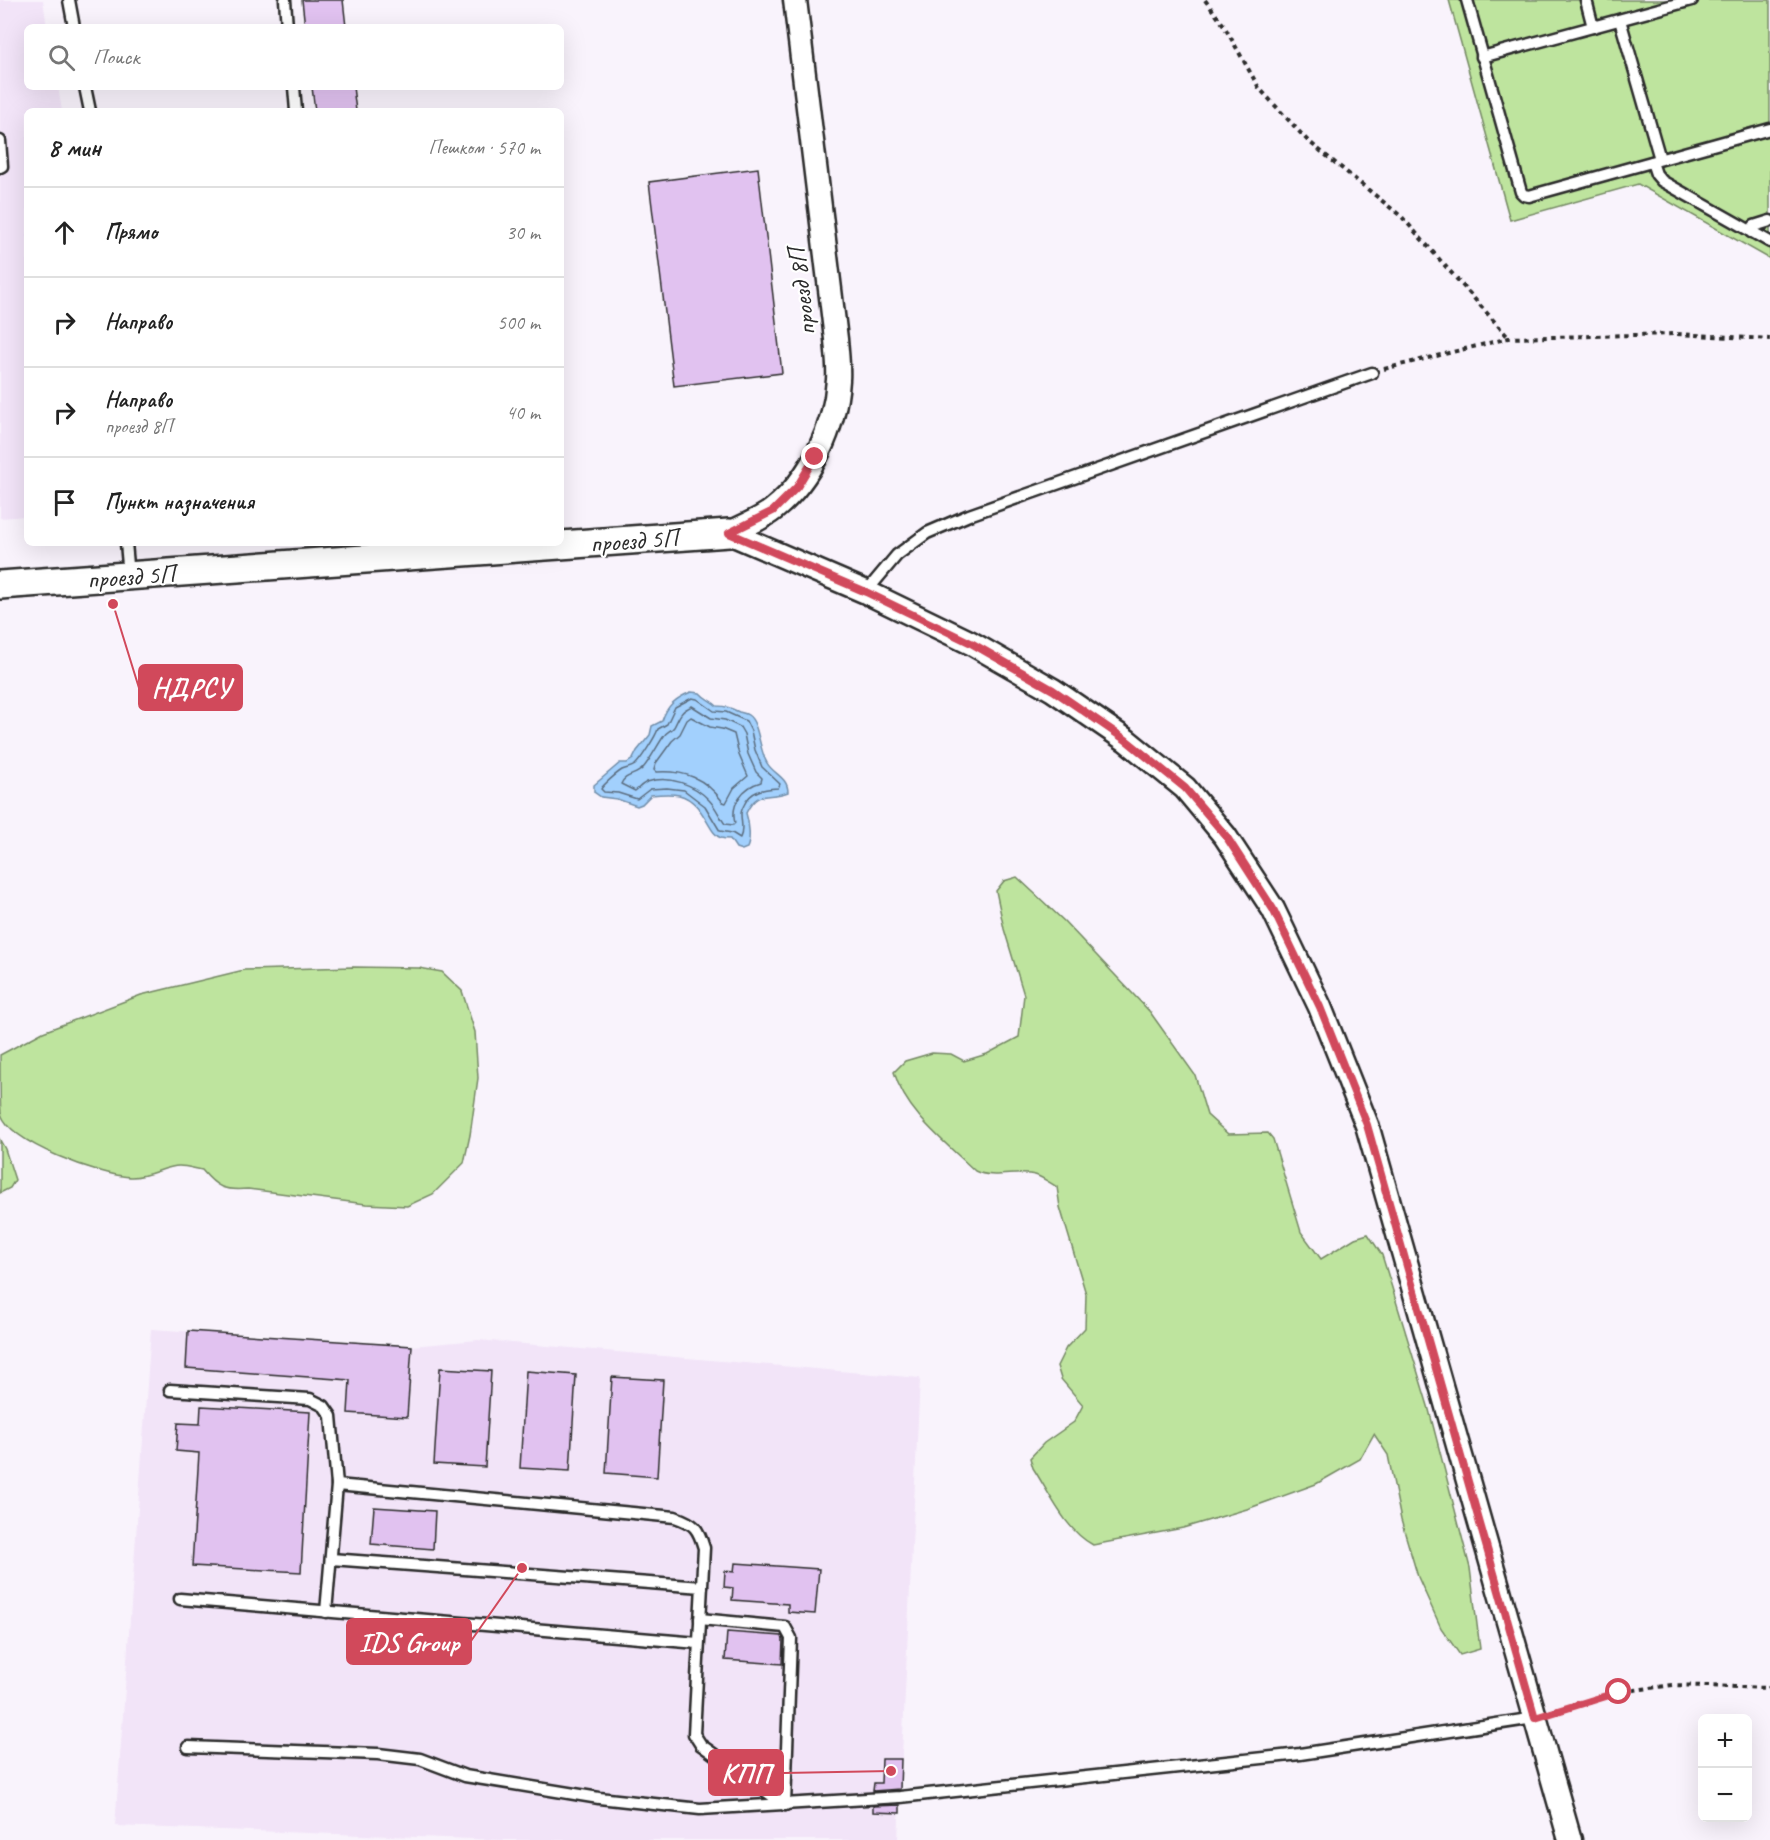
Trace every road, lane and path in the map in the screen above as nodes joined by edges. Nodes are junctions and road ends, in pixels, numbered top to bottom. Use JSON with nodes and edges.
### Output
{"nodes":[{"id":1,"x":69,"y":0,"type":"edge"},
{"id":2,"x":285,"y":0,"type":"edge"},
{"id":3,"x":795,"y":0,"type":"edge"},
{"id":4,"x":1205,"y":0,"type":"edge"},
{"id":5,"x":1467,"y":0,"type":"edge"},
{"id":6,"x":1586,"y":0,"type":"edge"},
{"id":7,"x":1692,"y":0,"type":"edge"},
{"id":8,"x":1620,"y":20,"type":"junction"},
{"id":9,"x":73,"y":24,"type":"edge"},
{"id":10,"x":287,"y":24,"type":"edge"},
{"id":11,"x":1593,"y":27,"type":"junction"},
{"id":12,"x":1482,"y":57,"type":"junction"},
{"id":13,"x":86,"y":90,"type":"edge"},
{"id":14,"x":294,"y":90,"type":"edge"},
{"id":15,"x":89,"y":108,"type":"edge"},
{"id":16,"x":296,"y":108,"type":"edge"},
{"id":17,"x":1770,"y":129,"type":"edge"},
{"id":18,"x":0,"y":141,"type":"edge"},
{"id":19,"x":1656,"y":160,"type":"junction"},
{"id":20,"x":0,"y":166,"type":"edge"},
{"id":21,"x":1770,"y":221,"type":"edge"},
{"id":22,"x":1751,"y":231,"type":"junction"},
{"id":23,"x":1770,"y":242,"type":"edge"},
{"id":24,"x":1509,"y":338,"type":"junction"},
{"id":25,"x":1770,"y":339,"type":"edge"},
{"id":26,"x":1372,"y":372,"type":"joint"},
{"id":27,"x":729,"y":533,"type":"junction"},
{"id":28,"x":564,"y":543,"type":"edge"},
{"id":29,"x":126,"y":546,"type":"edge"},
{"id":30,"x":509,"y":546,"type":"edge"},
{"id":31,"x":129,"y":576,"type":"junction"},
{"id":32,"x":0,"y":585,"type":"edge"},
{"id":33,"x":866,"y":592,"type":"junction"},
{"id":34,"x":170,"y":1390,"type":"dead end"},
{"id":35,"x":337,"y":1485,"type":"junction"},
{"id":36,"x":331,"y":1559,"type":"junction"},
{"id":37,"x":702,"y":1587,"type":"junction"},
{"id":38,"x":180,"y":1599,"type":"dead end"},
{"id":39,"x":326,"y":1612,"type":"junction"},
{"id":40,"x":700,"y":1619,"type":"junction"},
{"id":41,"x":698,"y":1643,"type":"junction"},
{"id":42,"x":1770,"y":1688,"type":"edge"},
{"id":43,"x":1535,"y":1718,"type":"junction"},
{"id":44,"x":188,"y":1747,"type":"dead end"},
{"id":45,"x":784,"y":1805,"type":"junction"},
{"id":46,"x":1570,"y":1840,"type":"edge"}],
"edges":[{"from":1,"to":9,"type":"lane"},
{"from":2,"to":10,"type":"lane"},
{"from":3,"to":27,"type":"street","name":"проезд 8П"},
{"from":4,"to":24,"type":"path"},
{"from":5,"to":12,"type":"lane"},
{"from":6,"to":11,"type":"lane"},
{"from":7,"to":8,"type":"lane"},
{"from":8,"to":11,"type":"lane"},
{"from":8,"to":19,"type":"lane"},
{"from":11,"to":12,"type":"lane"},
{"from":12,"to":19,"type":"lane"},
{"from":13,"to":15,"type":"lane"},
{"from":14,"to":16,"type":"lane"},
{"from":17,"to":19,"type":"lane"},
{"from":18,"to":20,"type":"lane"},
{"from":19,"to":22,"type":"lane"},
{"from":21,"to":22,"type":"lane"},
{"from":22,"to":23,"type":"lane"},
{"from":24,"to":25,"type":"path"},
{"from":24,"to":26,"type":"path"},
{"from":26,"to":33,"type":"lane"},
{"from":27,"to":28,"type":"street","name":"проезд 5П"},
{"from":27,"to":33,"type":"street"},
{"from":29,"to":31,"type":"lane"},
{"from":30,"to":31,"type":"street","name":"проезд 5П"},
{"from":31,"to":32,"type":"street","name":"проезд 5П"},
{"from":33,"to":43,"type":"street"},
{"from":34,"to":35,"type":"lane"},
{"from":35,"to":36,"type":"lane"},
{"from":35,"to":37,"type":"lane"},
{"from":36,"to":37,"type":"lane"},
{"from":36,"to":39,"type":"lane"},
{"from":37,"to":40,"type":"lane"},
{"from":38,"to":39,"type":"lane"},
{"from":39,"to":41,"type":"lane"},
{"from":40,"to":41,"type":"lane"},
{"from":40,"to":45,"type":"lane"},
{"from":41,"to":45,"type":"lane"},
{"from":42,"to":43,"type":"path"},
{"from":43,"to":45,"type":"lane"},
{"from":43,"to":46,"type":"street"},
{"from":44,"to":45,"type":"lane"}]}
